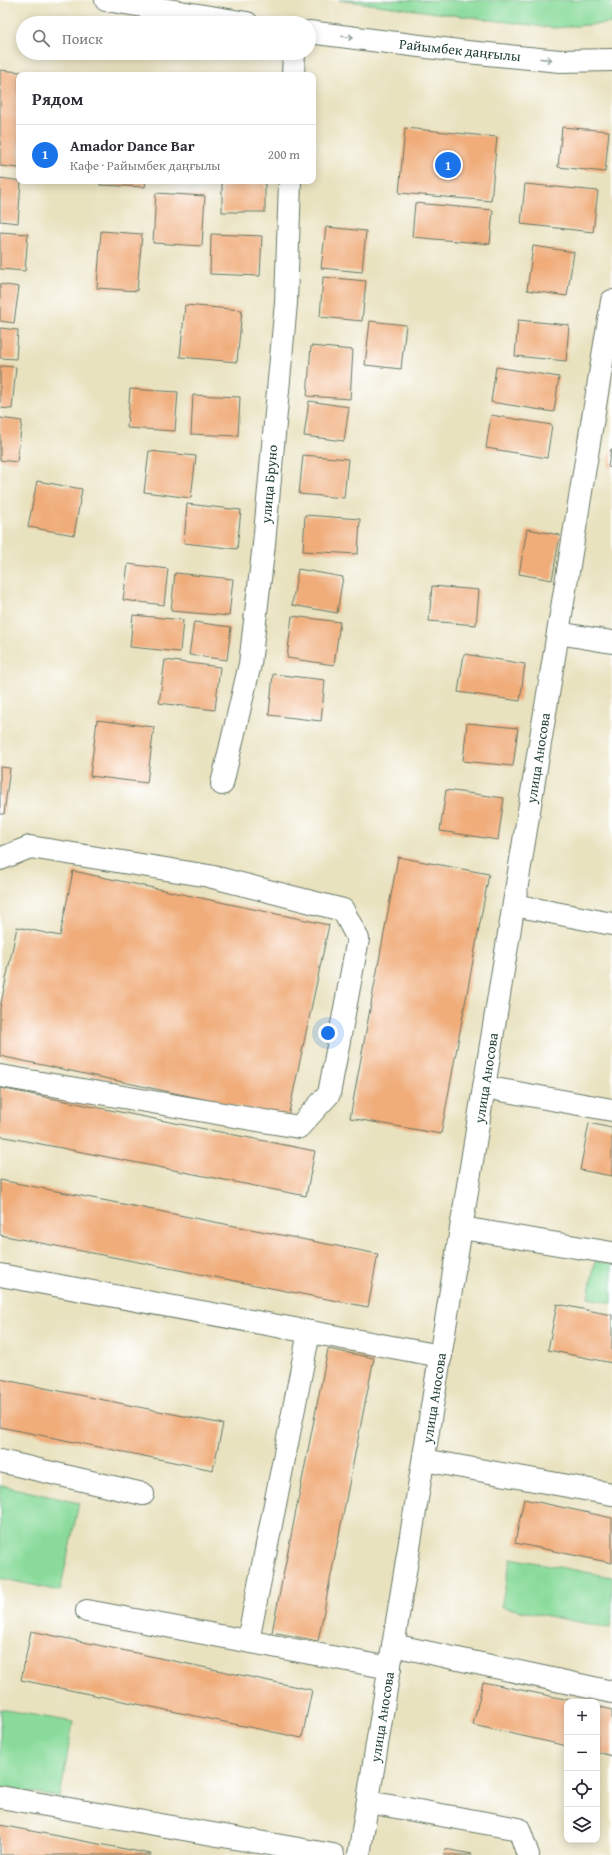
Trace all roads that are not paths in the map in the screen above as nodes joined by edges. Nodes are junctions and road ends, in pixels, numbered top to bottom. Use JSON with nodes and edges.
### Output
{"nodes":[{"id":1,"x":106,"y":0,"type":"edge"},
{"id":2,"x":204,"y":16,"type":"edge"},
{"id":3,"x":316,"y":33,"type":"edge"},
{"id":4,"x":294,"y":60,"type":"edge"},
{"id":5,"x":612,"y":60,"type":"edge"},
{"id":6,"x":293,"y":72,"type":"edge"},
{"id":7,"x":290,"y":184,"type":"edge"},
{"id":8,"x":612,"y":301,"type":"edge"},
{"id":9,"x":558,"y":633,"type":"junction"},
{"id":10,"x":612,"y":642,"type":"edge"},
{"id":11,"x":222,"y":784,"type":"dead end"},
{"id":12,"x":0,"y":859,"type":"edge"},
{"id":13,"x":514,"y":905,"type":"junction"},
{"id":14,"x":612,"y":924,"type":"edge"},
{"id":15,"x":0,"y":1076,"type":"edge"},
{"id":16,"x":484,"y":1087,"type":"junction"},
{"id":17,"x":612,"y":1110,"type":"edge"},
{"id":18,"x":462,"y":1228,"type":"junction"},
{"id":19,"x":612,"y":1253,"type":"edge"},
{"id":20,"x":0,"y":1275,"type":"edge"},
{"id":21,"x":309,"y":1332,"type":"junction"},
{"id":22,"x":441,"y":1356,"type":"junction"},
{"id":23,"x":424,"y":1460,"type":"junction"},
{"id":24,"x":0,"y":1461,"type":"edge"},
{"id":25,"x":142,"y":1494,"type":"dead end"},
{"id":26,"x":612,"y":1494,"type":"edge"},
{"id":27,"x":87,"y":1611,"type":"dead end"},
{"id":28,"x":248,"y":1641,"type":"junction"},
{"id":29,"x":394,"y":1645,"type":"junction"},
{"id":30,"x":390,"y":1668,"type":"junction"},
{"id":31,"x":612,"y":1692,"type":"edge"},
{"id":32,"x":0,"y":1797,"type":"edge"},
{"id":33,"x":368,"y":1802,"type":"junction"},
{"id":34,"x":333,"y":1855,"type":"edge"},
{"id":35,"x":359,"y":1855,"type":"edge"},
{"id":36,"x":528,"y":1855,"type":"edge"}],
"edges":[{"from":1,"to":2,"type":"street"},
{"from":3,"to":5,"type":"street","name":"Райымбек даңғылы","one_way":true},
{"from":4,"to":6,"type":"street"},
{"from":7,"to":11,"type":"street","name":"улица Бруно"},
{"from":8,"to":9,"type":"street","name":"улица Аносова"},
{"from":9,"to":10,"type":"street"},
{"from":9,"to":13,"type":"street","name":"улица Аносова"},
{"from":12,"to":15,"type":"street"},
{"from":13,"to":14,"type":"street"},
{"from":13,"to":16,"type":"street","name":"улица Аносова"},
{"from":16,"to":17,"type":"street"},
{"from":16,"to":18,"type":"street","name":"улица Аносова"},
{"from":18,"to":19,"type":"street"},
{"from":18,"to":22,"type":"street","name":"улица Аносова"},
{"from":20,"to":21,"type":"street"},
{"from":21,"to":22,"type":"street"},
{"from":21,"to":28,"type":"street"},
{"from":22,"to":23,"type":"street","name":"улица Аносова"},
{"from":23,"to":26,"type":"street"},
{"from":23,"to":29,"type":"street","name":"улица Аносова"},
{"from":24,"to":25,"type":"street"},
{"from":27,"to":28,"type":"street"},
{"from":28,"to":30,"type":"street"},
{"from":29,"to":30,"type":"street","name":"улица Аносова"},
{"from":29,"to":31,"type":"street"},
{"from":30,"to":33,"type":"street","name":"улица Аносова"},
{"from":32,"to":34,"type":"street"},
{"from":33,"to":35,"type":"street","name":"улица Аносова"},
{"from":33,"to":36,"type":"street"}]}
